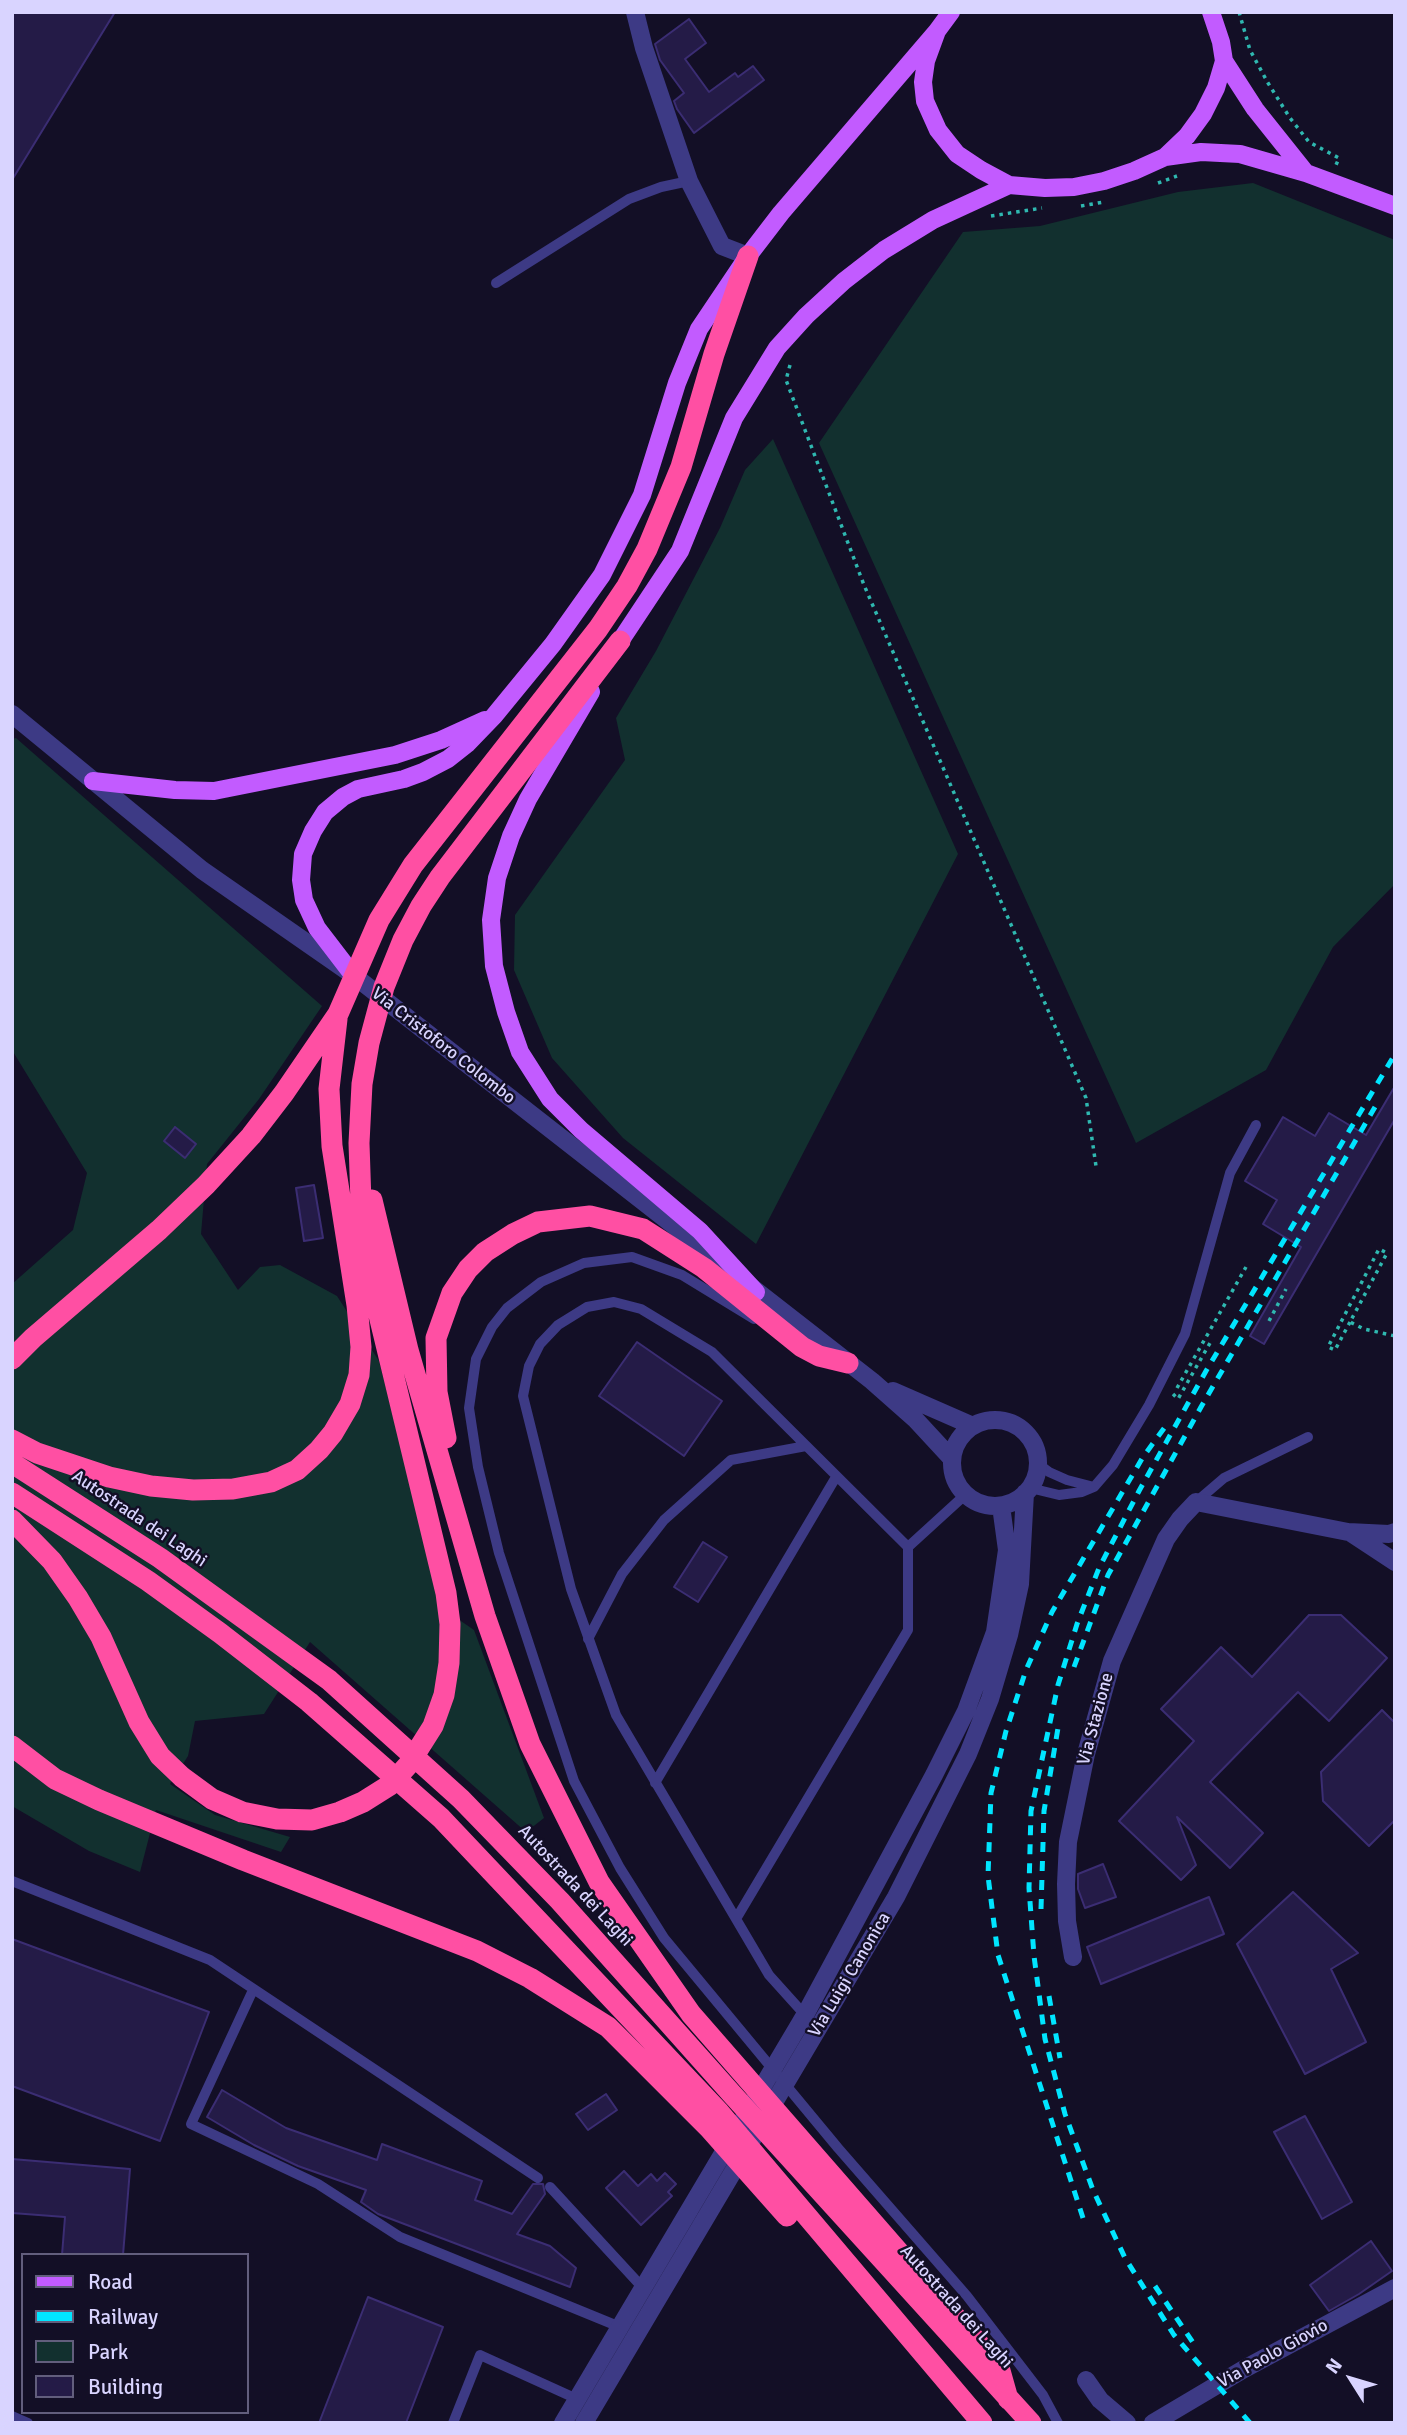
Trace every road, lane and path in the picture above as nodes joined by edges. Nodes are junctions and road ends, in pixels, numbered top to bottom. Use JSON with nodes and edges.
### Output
{"nodes":[{"id":1,"x":635,"y":12,"type":"edge"},
{"id":2,"x":950,"y":12,"type":"edge"},
{"id":3,"x":1211,"y":12,"type":"edge"},
{"id":4,"x":937,"y":31,"type":"junction"},
{"id":5,"x":1224,"y":61,"type":"junction"},
{"id":6,"x":1165,"y":157,"type":"junction"},
{"id":7,"x":1306,"y":173,"type":"junction"},
{"id":8,"x":689,"y":181,"type":"junction"},
{"id":9,"x":1009,"y":185,"type":"junction"},
{"id":10,"x":1395,"y":206,"type":"edge"},
{"id":11,"x":748,"y":256,"type":"junction"},
{"id":12,"x":496,"y":284,"type":"dead end"},
{"id":13,"x":791,"y":360,"type":"dead end"},
{"id":14,"x":620,"y":641,"type":"junction"},
{"id":15,"x":12,"y":714,"type":"edge"},
{"id":16,"x":494,"y":716,"type":"junction"},
{"id":17,"x":93,"y":781,"type":"junction"},
{"id":18,"x":353,"y":975,"type":"junction"},
{"id":19,"x":338,"y":1014,"type":"junction"},
{"id":20,"x":1256,"y":1125,"type":"dead end"},
{"id":21,"x":359,"y":1143,"type":"junction"},
{"id":22,"x":1096,"y":1166,"type":"dead end"},
{"id":23,"x":1246,"y":1267,"type":"dead end"},
{"id":24,"x":1286,"y":1289,"type":"dead end"},
{"id":25,"x":756,"y":1292,"type":"junction"},
{"id":26,"x":1269,"y":1321,"type":"dead end"},
{"id":27,"x":1350,"y":1322,"type":"junction"},
{"id":28,"x":1395,"y":1336,"type":"edge"},
{"id":29,"x":1210,"y":1343,"type":"dead end"},
{"id":30,"x":802,"y":1347,"type":"junction"},
{"id":31,"x":12,"y":1359,"type":"edge"},
{"id":32,"x":848,"y":1363,"type":"junction"},
{"id":33,"x":872,"y":1381,"type":"junction"},
{"id":34,"x":973,"y":1426,"type":"junction"},
{"id":35,"x":1308,"y":1437,"type":"dead end"},
{"id":36,"x":12,"y":1440,"type":"edge"},
{"id":37,"x":806,"y":1447,"type":"junction"},
{"id":38,"x":952,"y":1460,"type":"junction"},
{"id":39,"x":12,"y":1463,"type":"edge"},
{"id":40,"x":1037,"y":1463,"type":"junction"},
{"id":41,"x":836,"y":1476,"type":"junction"},
{"id":42,"x":1094,"y":1487,"type":"junction"},
{"id":43,"x":1027,"y":1491,"type":"junction"},
{"id":44,"x":12,"y":1493,"type":"edge"},
{"id":45,"x":965,"y":1495,"type":"junction"},
{"id":46,"x":1196,"y":1502,"type":"junction"},
{"id":47,"x":1001,"y":1506,"type":"junction"},
{"id":48,"x":12,"y":1520,"type":"edge"},
{"id":49,"x":1348,"y":1532,"type":"junction"},
{"id":50,"x":1395,"y":1532,"type":"edge"},
{"id":51,"x":908,"y":1547,"type":"junction"},
{"id":52,"x":1395,"y":1562,"type":"edge"},
{"id":53,"x":485,"y":1616,"type":"junction"},
{"id":54,"x":588,"y":1639,"type":"junction"},
{"id":55,"x":12,"y":1746,"type":"edge"},
{"id":56,"x":654,"y":1783,"type":"junction"},
{"id":57,"x":12,"y":1881,"type":"edge"},
{"id":58,"x":736,"y":1919,"type":"junction"},
{"id":59,"x":1073,"y":1957,"type":"dead end"},
{"id":60,"x":253,"y":1990,"type":"junction"},
{"id":61,"x":805,"y":2015,"type":"junction"},
{"id":62,"x":714,"y":2120,"type":"junction"},
{"id":63,"x":814,"y":2170,"type":"junction"},
{"id":64,"x":538,"y":2178,"type":"dead end"},
{"id":65,"x":550,"y":2187,"type":"dead end"},
{"id":66,"x":643,"y":2288,"type":"junction"},
{"id":67,"x":1395,"y":2288,"type":"edge"},
{"id":68,"x":620,"y":2327,"type":"junction"},
{"id":69,"x":1086,"y":2380,"type":"dead end"},
{"id":70,"x":577,"y":2399,"type":"junction"},
{"id":71,"x":12,"y":2416,"type":"edge"},
{"id":72,"x":978,"y":2419,"type":"edge"},
{"id":73,"x":28,"y":2423,"type":"edge"},
{"id":74,"x":453,"y":2423,"type":"edge"},
{"id":75,"x":563,"y":2423,"type":"edge"},
{"id":76,"x":584,"y":2423,"type":"edge"},
{"id":77,"x":1031,"y":2423,"type":"edge"},
{"id":78,"x":1058,"y":2423,"type":"edge"},
{"id":79,"x":1127,"y":2423,"type":"edge"},
{"id":80,"x":1153,"y":2423,"type":"edge"}],
"edges":[{"from":1,"to":8,"type":"street"},
{"from":2,"to":4,"type":"main road"},
{"from":3,"to":5,"type":"main road"},
{"from":4,"to":9,"type":"main road"},
{"from":4,"to":11,"type":"main road"},
{"from":5,"to":6,"type":"main road"},
{"from":5,"to":7,"type":"main road"},
{"from":6,"to":7,"type":"main road"},
{"from":6,"to":9,"type":"main road"},
{"from":7,"to":10,"type":"main road"},
{"from":8,"to":11,"type":"street"},
{"from":8,"to":12,"type":"lane"},
{"from":9,"to":14,"type":"main road"},
{"from":11,"to":16,"type":"main road"},
{"from":11,"to":19,"type":"highway"},
{"from":13,"to":22,"type":"path"},
{"from":14,"to":21,"type":"highway"},
{"from":14,"to":25,"type":"main road"},
{"from":15,"to":17,"type":"street","name":"Via Cristoforo Colombo"},
{"from":16,"to":17,"type":"main road"},
{"from":16,"to":18,"type":"main road"},
{"from":17,"to":18,"type":"street","name":"Via Cristoforo Colombo"},
{"from":18,"to":25,"type":"street","name":"Via Cristoforo Colombo"},
{"from":19,"to":31,"type":"highway"},
{"from":19,"to":36,"type":"highway"},
{"from":20,"to":42,"type":"lane"},
{"from":21,"to":48,"type":"highway"},
{"from":21,"to":53,"type":"highway"},
{"from":23,"to":29,"type":"path"},
{"from":24,"to":26,"type":"path"},
{"from":25,"to":32,"type":"street","name":"Via Cristoforo Colombo"},
{"from":27,"to":27,"type":"path"},
{"from":27,"to":28,"type":"path"},
{"from":30,"to":32,"type":"highway"},
{"from":30,"to":53,"type":"highway"},
{"from":30,"to":78,"type":"lane"},
{"from":32,"to":33,"type":"street","name":"Via Cristoforo Colombo"},
{"from":33,"to":34,"type":"street","name":"Via Cristoforo Colombo"},
{"from":33,"to":38,"type":"street","name":"Via Cristoforo Colombo"},
{"from":34,"to":38,"type":"street"},
{"from":34,"to":40,"type":"street"},
{"from":35,"to":46,"type":"lane","name":"Via Stazione"},
{"from":37,"to":41,"type":"lane"},
{"from":37,"to":54,"type":"lane"},
{"from":37,"to":54,"type":"lane"},
{"from":38,"to":45,"type":"street"},
{"from":39,"to":63,"type":"highway","name":"Autostrada dei Laghi"},
{"from":40,"to":42,"type":"lane"},
{"from":40,"to":43,"type":"street","name":"Via Luigi Canonica"},
{"from":41,"to":51,"type":"lane"},
{"from":41,"to":56,"type":"lane"},
{"from":42,"to":43,"type":"lane"},
{"from":43,"to":47,"type":"street"},
{"from":43,"to":76,"type":"street","name":"Via Luigi Canonica"},
{"from":44,"to":62,"type":"highway"},
{"from":45,"to":47,"type":"street"},
{"from":45,"to":51,"type":"lane"},
{"from":46,"to":49,"type":"street"},
{"from":46,"to":59,"type":"street","name":"Via Stazione"},
{"from":47,"to":61,"type":"street","name":"Via Luigi Canonica"},
{"from":49,"to":50,"type":"street"},
{"from":49,"to":52,"type":"street"},
{"from":51,"to":58,"type":"lane"},
{"from":53,"to":63,"type":"highway"},
{"from":54,"to":56,"type":"lane"},
{"from":55,"to":62,"type":"highway"},
{"from":56,"to":58,"type":"lane"},
{"from":57,"to":60,"type":"lane"},
{"from":58,"to":61,"type":"lane"},
{"from":60,"to":64,"type":"lane"},
{"from":60,"to":68,"type":"lane"},
{"from":61,"to":66,"type":"street","name":"Via Luigi Canonica"},
{"from":62,"to":72,"type":"highway"},
{"from":63,"to":77,"type":"highway","name":"Autostrada dei Laghi"},
{"from":65,"to":66,"type":"lane"},
{"from":66,"to":68,"type":"street","name":"Via Luigi Canonica"},
{"from":67,"to":80,"type":"street","name":"Via Paolo Giovio"},
{"from":68,"to":70,"type":"street","name":"Via Luigi Canonica"},
{"from":69,"to":79,"type":"street"},
{"from":70,"to":74,"type":"lane"},
{"from":70,"to":75,"type":"street","name":"Via Luigi Canonica"},
{"from":71,"to":73,"type":"lane"}]}
